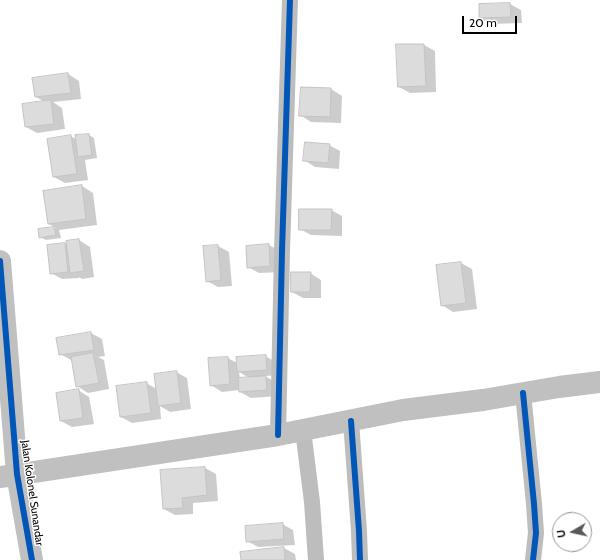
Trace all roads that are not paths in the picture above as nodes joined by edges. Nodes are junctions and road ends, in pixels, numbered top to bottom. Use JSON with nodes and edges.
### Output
{"nodes":[{"id":1,"x":290,"y":0,"type":"edge"},
{"id":2,"x":0,"y":261,"type":"edge"},
{"id":3,"x":600,"y":382,"type":"edge"},
{"id":4,"x":523,"y":393,"type":"junction"},
{"id":5,"x":351,"y":421,"type":"junction"},
{"id":6,"x":303,"y":430,"type":"junction"},
{"id":7,"x":278,"y":435,"type":"junction"},
{"id":8,"x":8,"y":476,"type":"edge"},
{"id":9,"x":32,"y":560,"type":"edge"},
{"id":10,"x":316,"y":560,"type":"edge"},
{"id":11,"x":360,"y":560,"type":"edge"},
{"id":12,"x":533,"y":560,"type":"edge"}],
"edges":[{"from":1,"to":7,"type":"street"},
{"from":2,"to":8,"type":"main road","name":"Jalan Kolonel Sunandar"},
{"from":3,"to":4,"type":"main road"},
{"from":4,"to":5,"type":"main road"},
{"from":4,"to":12,"type":"street"},
{"from":5,"to":6,"type":"main road"},
{"from":5,"to":11,"type":"street"},
{"from":6,"to":7,"type":"main road"},
{"from":6,"to":10,"type":"street"},
{"from":7,"to":8,"type":"main road"},
{"from":8,"to":9,"type":"main road","name":"Jalan Kolonel Sunandar"}]}
